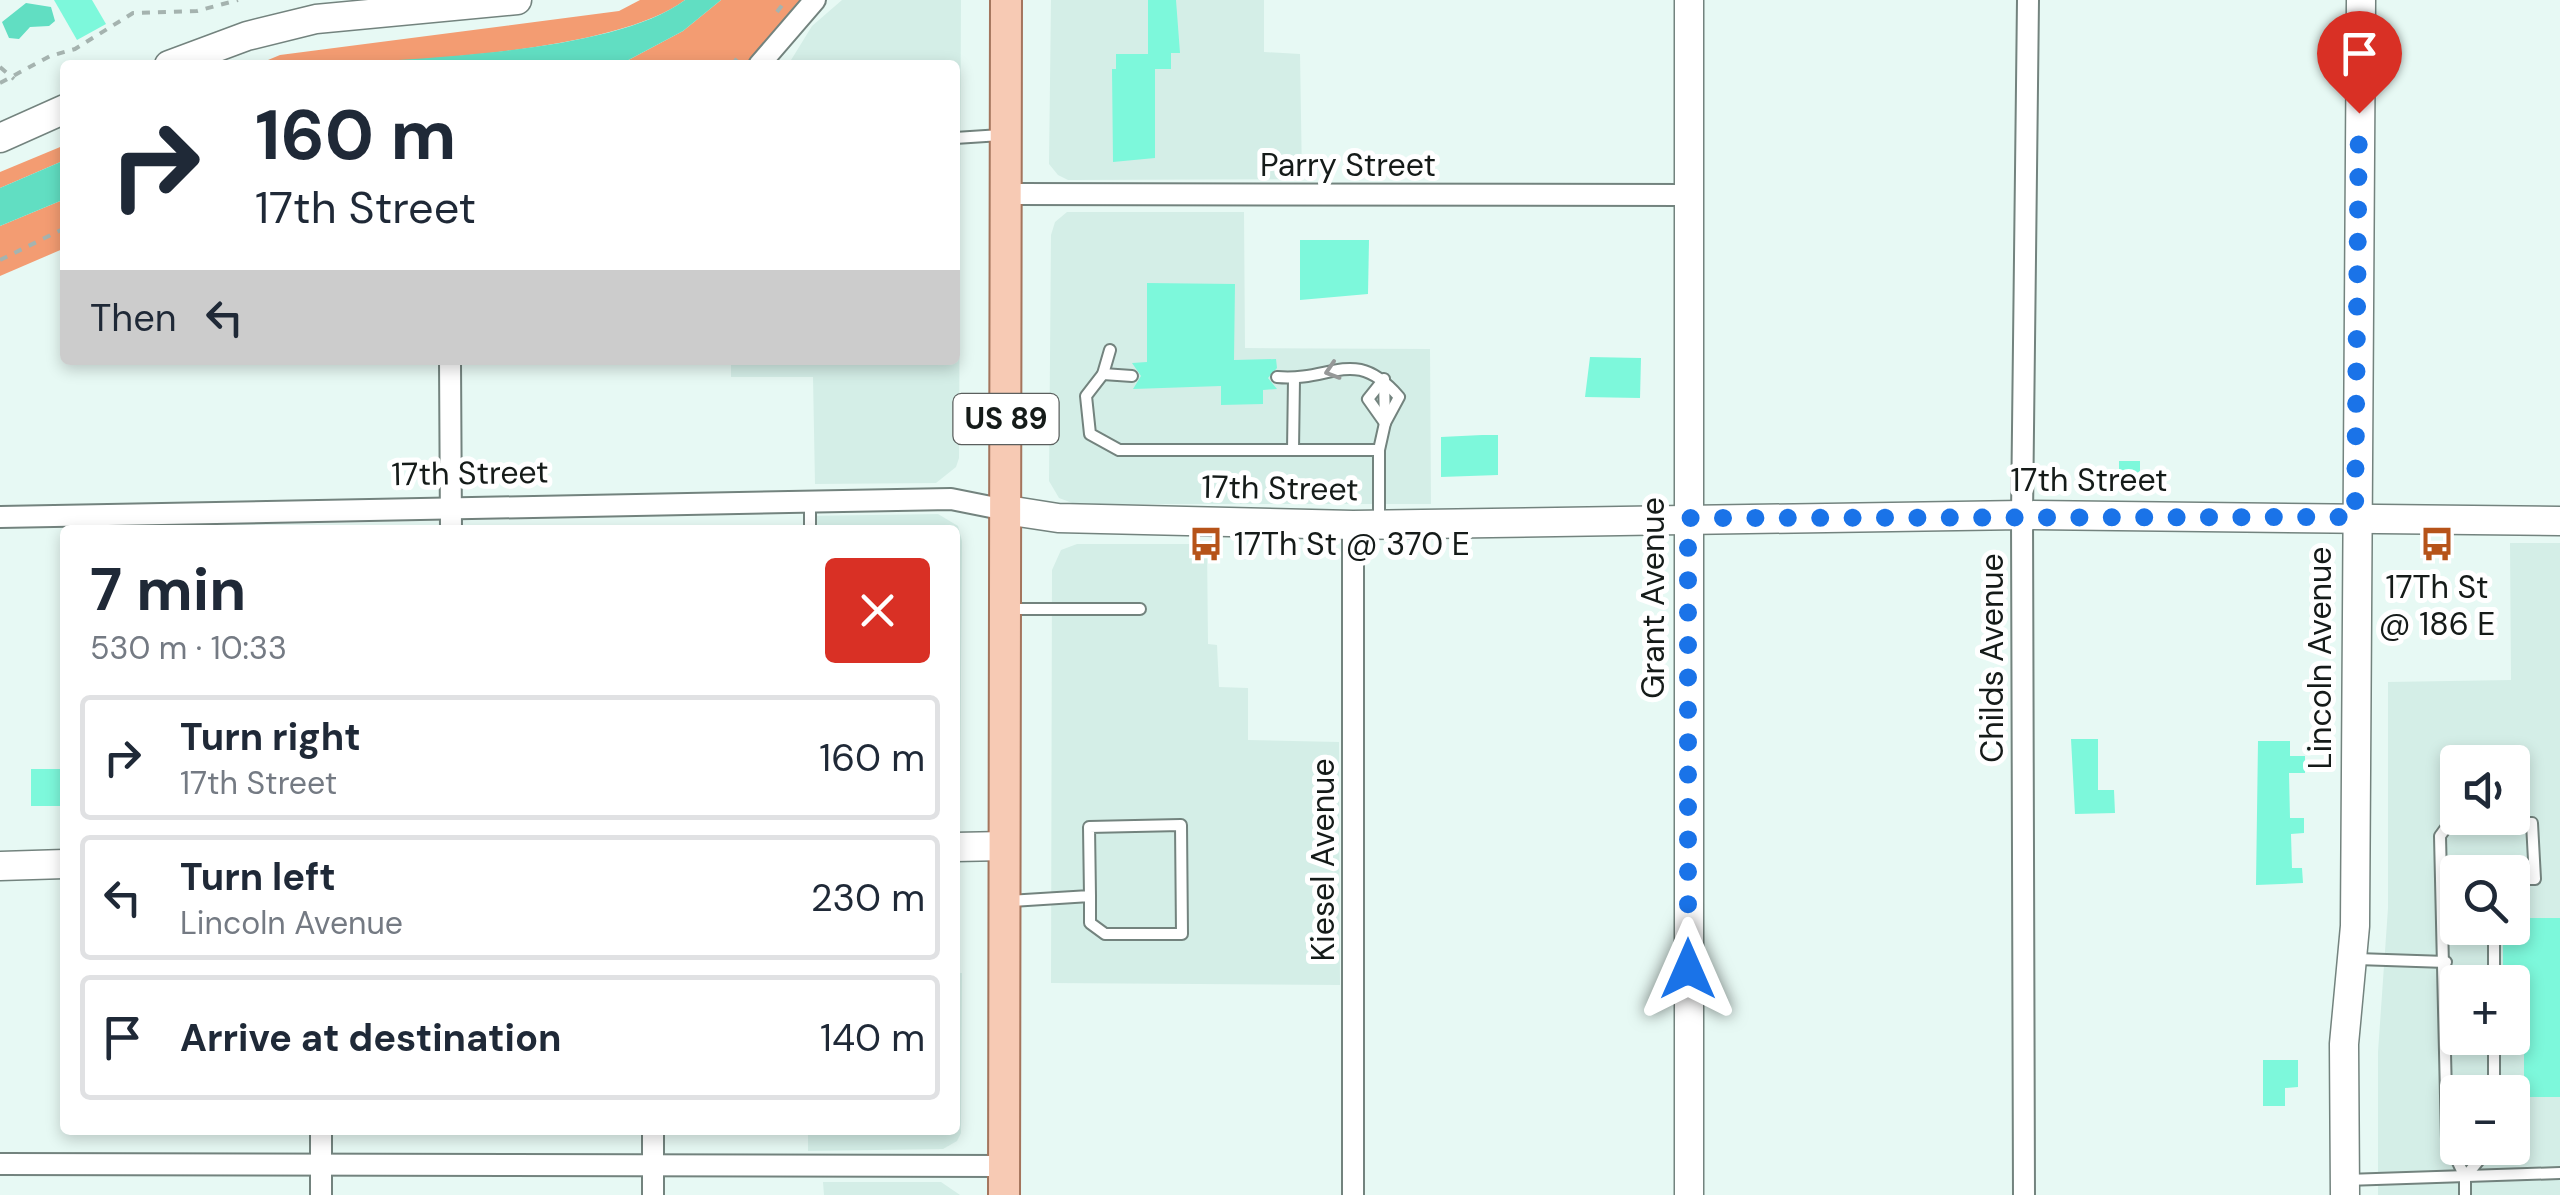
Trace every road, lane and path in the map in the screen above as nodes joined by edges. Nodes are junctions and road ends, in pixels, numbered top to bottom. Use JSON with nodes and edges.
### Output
{"nodes":[{"id":1,"x":146,"y":0,"type":"edge"},
{"id":2,"x":238,"y":0,"type":"edge"},
{"id":3,"x":517,"y":0,"type":"edge"},
{"id":4,"x":815,"y":0,"type":"edge"},
{"id":5,"x":1006,"y":0,"type":"edge"},
{"id":6,"x":1689,"y":0,"type":"edge"},
{"id":7,"x":2028,"y":0,"type":"edge"},
{"id":8,"x":2361,"y":0,"type":"edge"},
{"id":9,"x":143,"y":12,"type":"junction"},
{"id":10,"x":182,"y":60,"type":"edge"},
{"id":11,"x":763,"y":60,"type":"edge"},
{"id":12,"x":0,"y":67,"type":"edge"},
{"id":13,"x":14,"y":78,"type":"junction"},
{"id":14,"x":0,"y":83,"type":"edge"},
{"id":15,"x":60,"y":112,"type":"edge"},
{"id":16,"x":1007,"y":135,"type":"junction"},
{"id":17,"x":0,"y":138,"type":"edge"},
{"id":18,"x":960,"y":138,"type":"edge"},
{"id":19,"x":1007,"y":194,"type":"junction"},
{"id":20,"x":1689,"y":196,"type":"junction"},
{"id":21,"x":60,"y":230,"type":"edge"},
{"id":22,"x":0,"y":260,"type":"edge"},
{"id":23,"x":1110,"y":350,"type":"dead end"},
{"id":24,"x":450,"y":365,"type":"edge"},
{"id":25,"x":1103,"y":374,"type":"junction"},
{"id":26,"x":1132,"y":376,"type":"dead end"},
{"id":27,"x":1277,"y":378,"type":"dead end"},
{"id":28,"x":1294,"y":379,"type":"junction"},
{"id":29,"x":1384,"y":380,"type":"junction"},
{"id":30,"x":1385,"y":422,"type":"junction"},
{"id":31,"x":1293,"y":450,"type":"junction"},
{"id":32,"x":1379,"y":450,"type":"junction"},
{"id":33,"x":810,"y":502,"type":"junction"},
{"id":34,"x":1006,"y":510,"type":"junction"},
{"id":35,"x":2022,"y":514,"type":"junction"},
{"id":36,"x":2355,"y":517,"type":"junction"},
{"id":37,"x":0,"y":518,"type":"edge"},
{"id":38,"x":1688,"y":518,"type":"junction"},
{"id":39,"x":451,"y":519,"type":"edge"},
{"id":40,"x":2560,"y":520,"type":"edge"},
{"id":41,"x":810,"y":525,"type":"edge"},
{"id":42,"x":1366,"y":525,"type":"junction"},
{"id":43,"x":1005,"y":608,"type":"junction"},
{"id":44,"x":1140,"y":609,"type":"dead end"},
{"id":45,"x":1004,"y":846,"type":"junction"},
{"id":46,"x":960,"y":847,"type":"edge"},
{"id":47,"x":2442,"y":855,"type":"edge"},
{"id":48,"x":60,"y":864,"type":"edge"},
{"id":49,"x":0,"y":866,"type":"edge"},
{"id":50,"x":2530,"y":879,"type":"edge"},
{"id":51,"x":1090,"y":896,"type":"junction"},
{"id":52,"x":1004,"y":901,"type":"junction"},
{"id":53,"x":2446,"y":945,"type":"edge"},
{"id":54,"x":2352,"y":958,"type":"junction"},
{"id":55,"x":2446,"y":962,"type":"junction"},
{"id":56,"x":321,"y":1135,"type":"edge"},
{"id":57,"x":653,"y":1135,"type":"edge"},
{"id":58,"x":0,"y":1164,"type":"edge"},
{"id":59,"x":2475,"y":1165,"type":"edge"},
{"id":60,"x":321,"y":1167,"type":"junction"},
{"id":61,"x":653,"y":1167,"type":"junction"},
{"id":62,"x":2560,"y":1173,"type":"edge"},
{"id":63,"x":2465,"y":1177,"type":"junction"},
{"id":64,"x":1004,"y":1181,"type":"edge"},
{"id":65,"x":2345,"y":1188,"type":"edge"},
{"id":66,"x":321,"y":1195,"type":"edge"},
{"id":67,"x":653,"y":1195,"type":"edge"},
{"id":68,"x":1353,"y":1195,"type":"edge"},
{"id":69,"x":1689,"y":1195,"type":"edge"},
{"id":70,"x":2024,"y":1195,"type":"edge"},
{"id":71,"x":2465,"y":1195,"type":"edge"}],
"edges":[{"from":1,"to":9,"type":"path"},
{"from":2,"to":9,"type":"path"},
{"from":3,"to":10,"type":"street"},
{"from":4,"to":11,"type":"street"},
{"from":5,"to":16,"type":"main road","number":"US 89"},
{"from":6,"to":20,"type":"street","name":"Grant Avenue"},
{"from":7,"to":35,"type":"street","name":"Childs Avenue"},
{"from":8,"to":36,"type":"street","name":"Lincoln Avenue"},
{"from":9,"to":13,"type":"path"},
{"from":12,"to":13,"type":"path"},
{"from":13,"to":14,"type":"path"},
{"from":15,"to":17,"type":"street"},
{"from":16,"to":18,"type":"lane"},
{"from":16,"to":19,"type":"main road","number":"US 89"},
{"from":19,"to":20,"type":"street","name":"Parry Street"},
{"from":19,"to":34,"type":"main road","number":"US 89"},
{"from":20,"to":38,"type":"street","name":"Grant Avenue"},
{"from":21,"to":22,"type":"path"},
{"from":23,"to":25,"type":"lane"},
{"from":24,"to":39,"type":"street"},
{"from":25,"to":26,"type":"lane"},
{"from":25,"to":31,"type":"lane"},
{"from":27,"to":28,"type":"lane"},
{"from":29,"to":28,"type":"lane","one_way":true},
{"from":28,"to":31,"type":"lane"},
{"from":29,"to":30,"type":"lane"},
{"from":29,"to":30,"type":"lane"},
{"from":30,"to":32,"type":"lane"},
{"from":31,"to":32,"type":"lane"},
{"from":32,"to":42,"type":"lane"},
{"from":33,"to":34,"type":"street","name":"17th Street"},
{"from":33,"to":39,"type":"street","name":"17th Street"},
{"from":33,"to":41,"type":"lane"},
{"from":34,"to":42,"type":"street","name":"17th Street"},
{"from":34,"to":43,"type":"main road","number":"US 89"},
{"from":35,"to":36,"type":"street","name":"17th Street"},
{"from":35,"to":38,"type":"street","name":"17th Street"},
{"from":35,"to":70,"type":"street","name":"Childs Avenue"},
{"from":36,"to":40,"type":"street","name":"17th Street"},
{"from":36,"to":54,"type":"street","name":"Lincoln Avenue"},
{"from":37,"to":39,"type":"street","name":"17th Street"},
{"from":38,"to":42,"type":"street","name":"17th Street"},
{"from":38,"to":69,"type":"street","name":"Grant Avenue"},
{"from":42,"to":68,"type":"street","name":"Kiesel Avenue"},
{"from":43,"to":44,"type":"lane"},
{"from":43,"to":45,"type":"main road","number":"US 89"},
{"from":45,"to":46,"type":"street"},
{"from":45,"to":52,"type":"main road","number":"US 89"},
{"from":47,"to":50,"type":"lane"},
{"from":48,"to":49,"type":"street"},
{"from":51,"to":51,"type":"lane"},
{"from":51,"to":52,"type":"lane"},
{"from":52,"to":64,"type":"main road","number":"US 89"},
{"from":53,"to":55,"type":"lane"},
{"from":54,"to":55,"type":"lane"},
{"from":54,"to":65,"type":"street","name":"Lincoln Avenue"},
{"from":55,"to":63,"type":"lane"},
{"from":56,"to":60,"type":"street"},
{"from":57,"to":61,"type":"street"},
{"from":58,"to":60,"type":"street"},
{"from":59,"to":63,"type":"lane"},
{"from":60,"to":61,"type":"street"},
{"from":60,"to":66,"type":"street"},
{"from":61,"to":64,"type":"street"},
{"from":61,"to":67,"type":"street"},
{"from":62,"to":63,"type":"lane"},
{"from":63,"to":65,"type":"lane"},
{"from":63,"to":71,"type":"lane"}]}
